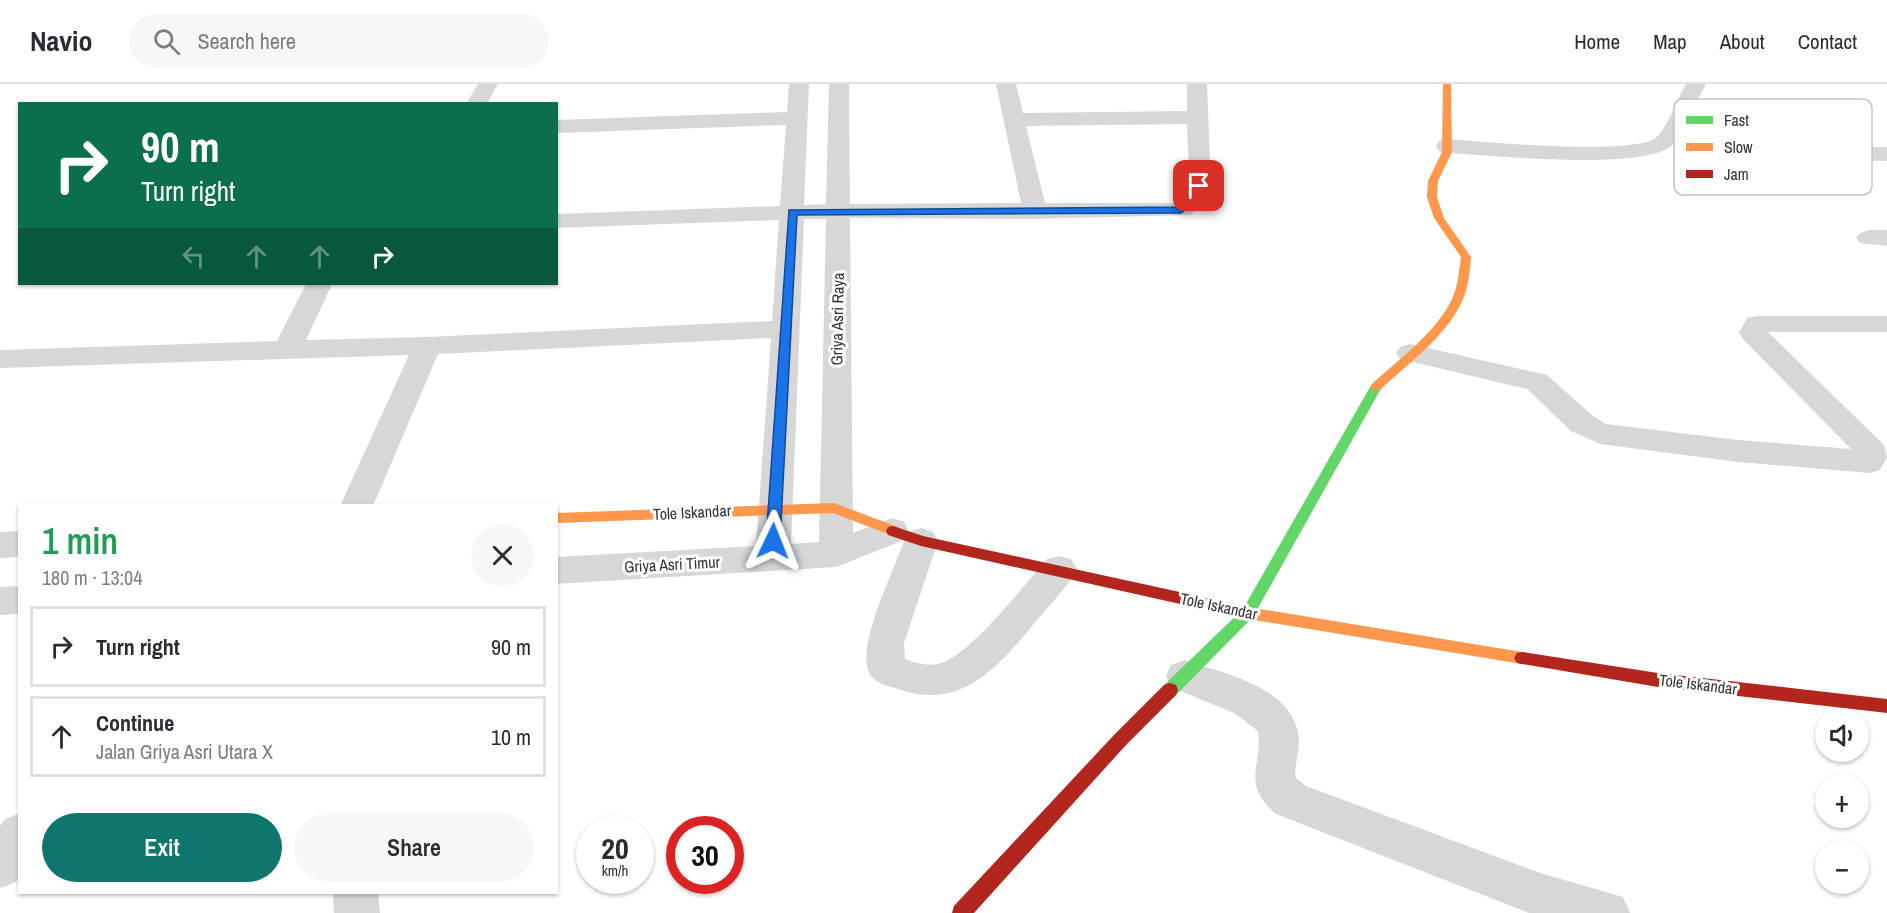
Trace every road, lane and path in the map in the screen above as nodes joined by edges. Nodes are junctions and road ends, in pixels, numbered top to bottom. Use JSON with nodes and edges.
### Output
{"nodes":[{"id":1,"x":488,"y":84,"type":"edge"},
{"id":2,"x":800,"y":84,"type":"edge"},
{"id":3,"x":839,"y":84,"type":"edge"},
{"id":4,"x":1006,"y":84,"type":"edge"},
{"id":5,"x":1197,"y":84,"type":"edge"},
{"id":6,"x":1447,"y":84,"type":"edge"},
{"id":7,"x":1696,"y":84,"type":"edge"},
{"id":8,"x":1688,"y":99,"type":"edge"},
{"id":9,"x":477,"y":102,"type":"edge"},
{"id":10,"x":1196,"y":117,"type":"junction"},
{"id":11,"x":798,"y":118,"type":"junction"},
{"id":12,"x":1013,"y":120,"type":"junction"},
{"id":13,"x":1674,"y":126,"type":"edge"},
{"id":14,"x":558,"y":127,"type":"edge"},
{"id":15,"x":1447,"y":146,"type":"junction"},
{"id":16,"x":838,"y":211,"type":"junction"},
{"id":17,"x":793,"y":212,"type":"junction"},
{"id":18,"x":1035,"y":212,"type":"junction"},
{"id":19,"x":558,"y":221,"type":"edge"},
{"id":20,"x":319,"y":285,"type":"edge"},
{"id":21,"x":1887,"y":324,"type":"edge"},
{"id":22,"x":786,"y":329,"type":"junction"},
{"id":23,"x":427,"y":346,"type":"junction"},
{"id":24,"x":287,"y":349,"type":"junction"},
{"id":25,"x":1410,"y":353,"type":"junction"},
{"id":26,"x":0,"y":359,"type":"edge"},
{"id":27,"x":357,"y":504,"type":"edge"},
{"id":28,"x":774,"y":508,"type":"junction"},
{"id":29,"x":834,"y":508,"type":"junction"},
{"id":30,"x":558,"y":518,"type":"edge"},
{"id":31,"x":907,"y":536,"type":"junction"},
{"id":32,"x":18,"y":544,"type":"edge"},
{"id":33,"x":0,"y":545,"type":"edge"},
{"id":34,"x":836,"y":554,"type":"junction"},
{"id":35,"x":773,"y":558,"type":"junction"},
{"id":36,"x":1059,"y":569,"type":"junction"},
{"id":37,"x":558,"y":571,"type":"edge"},
{"id":38,"x":18,"y":600,"type":"edge"},
{"id":39,"x":0,"y":601,"type":"edge"},
{"id":40,"x":1248,"y":613,"type":"junction"},
{"id":41,"x":1185,"y":676,"type":"junction"},
{"id":42,"x":1887,"y":706,"type":"edge"},
{"id":43,"x":18,"y":836,"type":"edge"},
{"id":44,"x":0,"y":867,"type":"edge"},
{"id":45,"x":355,"y":894,"type":"edge"},
{"id":46,"x":357,"y":913,"type":"edge"},
{"id":47,"x":961,"y":913,"type":"edge"},
{"id":48,"x":1607,"y":913,"type":"edge"}],
"edges":[{"from":1,"to":9,"type":"street"},
{"from":2,"to":11,"type":"street"},
{"from":3,"to":16,"type":"street","name":"Griya Asri Raya"},
{"from":4,"to":12,"type":"street"},
{"from":5,"to":10,"type":"street"},
{"from":6,"to":15,"type":"street"},
{"from":7,"to":8,"type":"street"},
{"from":10,"to":12,"type":"street"},
{"from":10,"to":18,"type":"street"},
{"from":11,"to":14,"type":"street"},
{"from":11,"to":17,"type":"street"},
{"from":12,"to":18,"type":"street"},
{"from":13,"to":15,"type":"street"},
{"from":15,"to":25,"type":"street"},
{"from":16,"to":17,"type":"street"},
{"from":16,"to":18,"type":"street"},
{"from":16,"to":29,"type":"street","name":"Griya Asri Raya"},
{"from":17,"to":19,"type":"street"},
{"from":17,"to":22,"type":"street"},
{"from":20,"to":24,"type":"street"},
{"from":21,"to":25,"type":"street"},
{"from":22,"to":23,"type":"street"},
{"from":22,"to":28,"type":"street"},
{"from":23,"to":24,"type":"street"},
{"from":23,"to":27,"type":"street"},
{"from":24,"to":26,"type":"street"},
{"from":25,"to":40,"type":"street"},
{"from":28,"to":29,"type":"street","name":"Tole Iskandar"},
{"from":28,"to":30,"type":"street","name":"Tole Iskandar"},
{"from":28,"to":35,"type":"street"},
{"from":29,"to":31,"type":"street","name":"Tole Iskandar"},
{"from":29,"to":34,"type":"street","name":"Griya Asri Raya"},
{"from":31,"to":34,"type":"street","name":"Griya Asri Timur"},
{"from":31,"to":36,"type":"street","name":"Tole Iskandar"},
{"from":31,"to":36,"type":"street"},
{"from":32,"to":33,"type":"street"},
{"from":34,"to":35,"type":"street","name":"Griya Asri Timur"},
{"from":35,"to":37,"type":"street","name":"Griya Asri Timur"},
{"from":36,"to":40,"type":"street","name":"Tole Iskandar"},
{"from":38,"to":39,"type":"street"},
{"from":40,"to":41,"type":"street"},
{"from":40,"to":42,"type":"street","name":"Tole Iskandar"},
{"from":41,"to":47,"type":"street"},
{"from":41,"to":48,"type":"street"},
{"from":43,"to":44,"type":"street"},
{"from":45,"to":46,"type":"street"}]}
